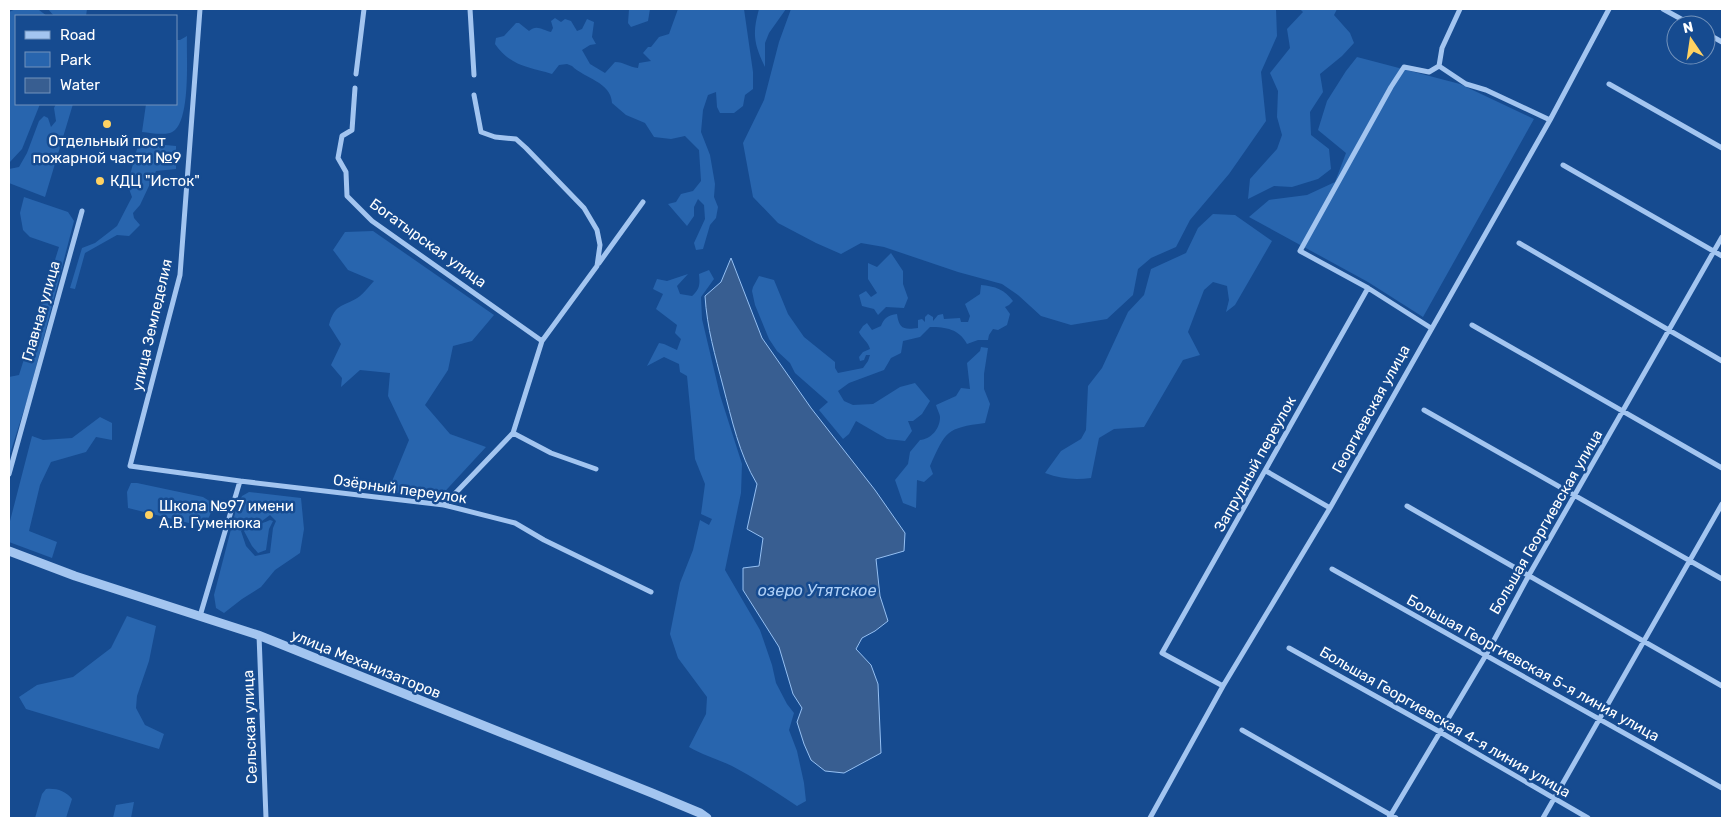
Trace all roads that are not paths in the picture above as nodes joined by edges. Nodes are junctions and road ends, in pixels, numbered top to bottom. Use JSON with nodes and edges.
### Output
{"nodes":[{"id":1,"x":200,"y":9,"type":"edge"},
{"id":2,"x":364,"y":9,"type":"edge"},
{"id":3,"x":470,"y":9,"type":"edge"},
{"id":4,"x":1460,"y":9,"type":"edge"},
{"id":5,"x":1609,"y":9,"type":"edge"},
{"id":6,"x":1439,"y":66,"type":"junction"},
{"id":7,"x":356,"y":74,"type":"dead end"},
{"id":8,"x":474,"y":75,"type":"dead end"},
{"id":9,"x":1609,"y":84,"type":"dead end"},
{"id":10,"x":355,"y":88,"type":"dead end"},
{"id":11,"x":474,"y":95,"type":"dead end"},
{"id":12,"x":1550,"y":120,"type":"junction"},
{"id":13,"x":1722,"y":148,"type":"edge"},
{"id":14,"x":1563,"y":165,"type":"dead end"},
{"id":15,"x":643,"y":202,"type":"dead end"},
{"id":16,"x":82,"y":211,"type":"dead end"},
{"id":17,"x":1722,"y":237,"type":"edge"},
{"id":18,"x":1519,"y":243,"type":"dead end"},
{"id":19,"x":1714,"y":251,"type":"junction"},
{"id":20,"x":1722,"y":256,"type":"edge"},
{"id":21,"x":597,"y":266,"type":"junction"},
{"id":22,"x":1368,"y":288,"type":"junction"},
{"id":23,"x":1472,"y":325,"type":"dead end"},
{"id":24,"x":1431,"y":328,"type":"junction"},
{"id":25,"x":1670,"y":331,"type":"junction"},
{"id":26,"x":542,"y":341,"type":"junction"},
{"id":27,"x":1722,"y":361,"type":"edge"},
{"id":28,"x":1424,"y":410,"type":"dead end"},
{"id":29,"x":1623,"y":412,"type":"junction"},
{"id":30,"x":513,"y":433,"type":"junction"},
{"id":31,"x":130,"y":466,"type":"joint"},
{"id":32,"x":1722,"y":468,"type":"edge"},
{"id":33,"x":596,"y":469,"type":"dead end"},
{"id":34,"x":1266,"y":471,"type":"junction"},
{"id":35,"x":9,"y":474,"type":"edge"},
{"id":36,"x":240,"y":481,"type":"junction"},
{"id":37,"x":1575,"y":497,"type":"junction"},
{"id":38,"x":1722,"y":504,"type":"edge"},
{"id":39,"x":444,"y":505,"type":"junction"},
{"id":40,"x":1407,"y":506,"type":"dead end"},
{"id":41,"x":1330,"y":508,"type":"junction"},
{"id":42,"x":9,"y":552,"type":"edge"},
{"id":43,"x":1690,"y":561,"type":"junction"},
{"id":44,"x":1332,"y":569,"type":"dead end"},
{"id":45,"x":1529,"y":576,"type":"junction"},
{"id":46,"x":1722,"y":579,"type":"edge"},
{"id":47,"x":651,"y":592,"type":"dead end"},
{"id":48,"x":200,"y":616,"type":"junction"},
{"id":49,"x":258,"y":635,"type":"junction"},
{"id":50,"x":1644,"y":642,"type":"junction"},
{"id":51,"x":1289,"y":648,"type":"dead end"},
{"id":52,"x":1486,"y":655,"type":"junction"},
{"id":53,"x":1224,"y":686,"type":"junction"},
{"id":54,"x":1722,"y":686,"type":"edge"},
{"id":55,"x":1600,"y":720,"type":"junction"},
{"id":56,"x":1242,"y":730,"type":"dead end"},
{"id":57,"x":1440,"y":732,"type":"junction"},
{"id":58,"x":1722,"y":788,"type":"edge"},
{"id":59,"x":1554,"y":799,"type":"junction"},
{"id":60,"x":702,"y":817,"type":"edge"},
{"id":61,"x":1392,"y":817,"type":"edge"},
{"id":62,"x":266,"y":818,"type":"edge"},
{"id":63,"x":1150,"y":818,"type":"edge"},
{"id":64,"x":1543,"y":818,"type":"edge"},
{"id":65,"x":1588,"y":818,"type":"edge"}],
"edges":[{"from":1,"to":31,"type":"street","name":"улица Земледелия"},
{"from":2,"to":7,"type":"street"},
{"from":3,"to":8,"type":"street"},
{"from":4,"to":6,"type":"street"},
{"from":5,"to":12,"type":"street","name":"Георгиевская улица"},
{"from":6,"to":12,"type":"street"},
{"from":6,"to":22,"type":"street"},
{"from":9,"to":13,"type":"street"},
{"from":10,"to":26,"type":"street","name":"Богатырская улица"},
{"from":11,"to":21,"type":"street"},
{"from":12,"to":24,"type":"street","name":"Георгиевская улица"},
{"from":14,"to":19,"type":"street"},
{"from":15,"to":21,"type":"street"},
{"from":16,"to":35,"type":"street","name":"Главная улица"},
{"from":17,"to":19,"type":"street","name":"Большая Георгиевская улица"},
{"from":18,"to":25,"type":"street"},
{"from":19,"to":20,"type":"street"},
{"from":19,"to":25,"type":"street","name":"Большая Георгиевская улица"},
{"from":21,"to":26,"type":"street"},
{"from":22,"to":24,"type":"street"},
{"from":22,"to":34,"type":"street","name":"Запрудный переулок"},
{"from":23,"to":29,"type":"street"},
{"from":24,"to":41,"type":"street","name":"Георгиевская улица"},
{"from":25,"to":27,"type":"street"},
{"from":25,"to":29,"type":"street","name":"Большая Георгиевская улица"},
{"from":26,"to":30,"type":"street"},
{"from":28,"to":37,"type":"street"},
{"from":29,"to":32,"type":"street"},
{"from":29,"to":37,"type":"street","name":"Большая Георгиевская улица"},
{"from":30,"to":33,"type":"street"},
{"from":30,"to":39,"type":"street"},
{"from":31,"to":36,"type":"street","name":"Озёрный переулок"},
{"from":34,"to":41,"type":"street"},
{"from":34,"to":53,"type":"street","name":"Запрудный переулок"},
{"from":36,"to":39,"type":"street","name":"Озёрный переулок"},
{"from":36,"to":48,"type":"street"},
{"from":37,"to":43,"type":"street"},
{"from":37,"to":45,"type":"street","name":"Большая Георгиевская улица"},
{"from":38,"to":43,"type":"street"},
{"from":39,"to":47,"type":"street","name":"Озёрный переулок"},
{"from":40,"to":45,"type":"street"},
{"from":41,"to":53,"type":"street","name":"Георгиевская улица"},
{"from":42,"to":48,"type":"street","name":"улица Механизаторов"},
{"from":43,"to":46,"type":"street"},
{"from":43,"to":50,"type":"street"},
{"from":44,"to":52,"type":"street","name":"Большая Георгиевская 5-я линия улица"},
{"from":45,"to":50,"type":"street"},
{"from":45,"to":52,"type":"street","name":"Большая Георгиевская улица"},
{"from":48,"to":49,"type":"street","name":"улица Механизаторов"},
{"from":49,"to":60,"type":"street","name":"улица Механизаторов"},
{"from":49,"to":62,"type":"street","name":"Сельская улица"},
{"from":50,"to":54,"type":"street"},
{"from":50,"to":55,"type":"street"},
{"from":51,"to":57,"type":"street","name":"Большая Георгиевская 4-я линия улица"},
{"from":52,"to":55,"type":"street","name":"Большая Георгиевская 5-я линия улица"},
{"from":52,"to":57,"type":"street","name":"Большая Георгиевская улица"},
{"from":53,"to":63,"type":"street","name":"Георгиевская улица"},
{"from":55,"to":58,"type":"street","name":"Большая Георгиевская 5-я линия улица"},
{"from":55,"to":59,"type":"street"},
{"from":56,"to":61,"type":"street"},
{"from":57,"to":59,"type":"street","name":"Большая Георгиевская 4-я линия улица"},
{"from":57,"to":61,"type":"street","name":"Большая Георгиевская улица"},
{"from":59,"to":64,"type":"street"},
{"from":59,"to":65,"type":"street","name":"Большая Георгиевская 4-я линия улица"}]}
